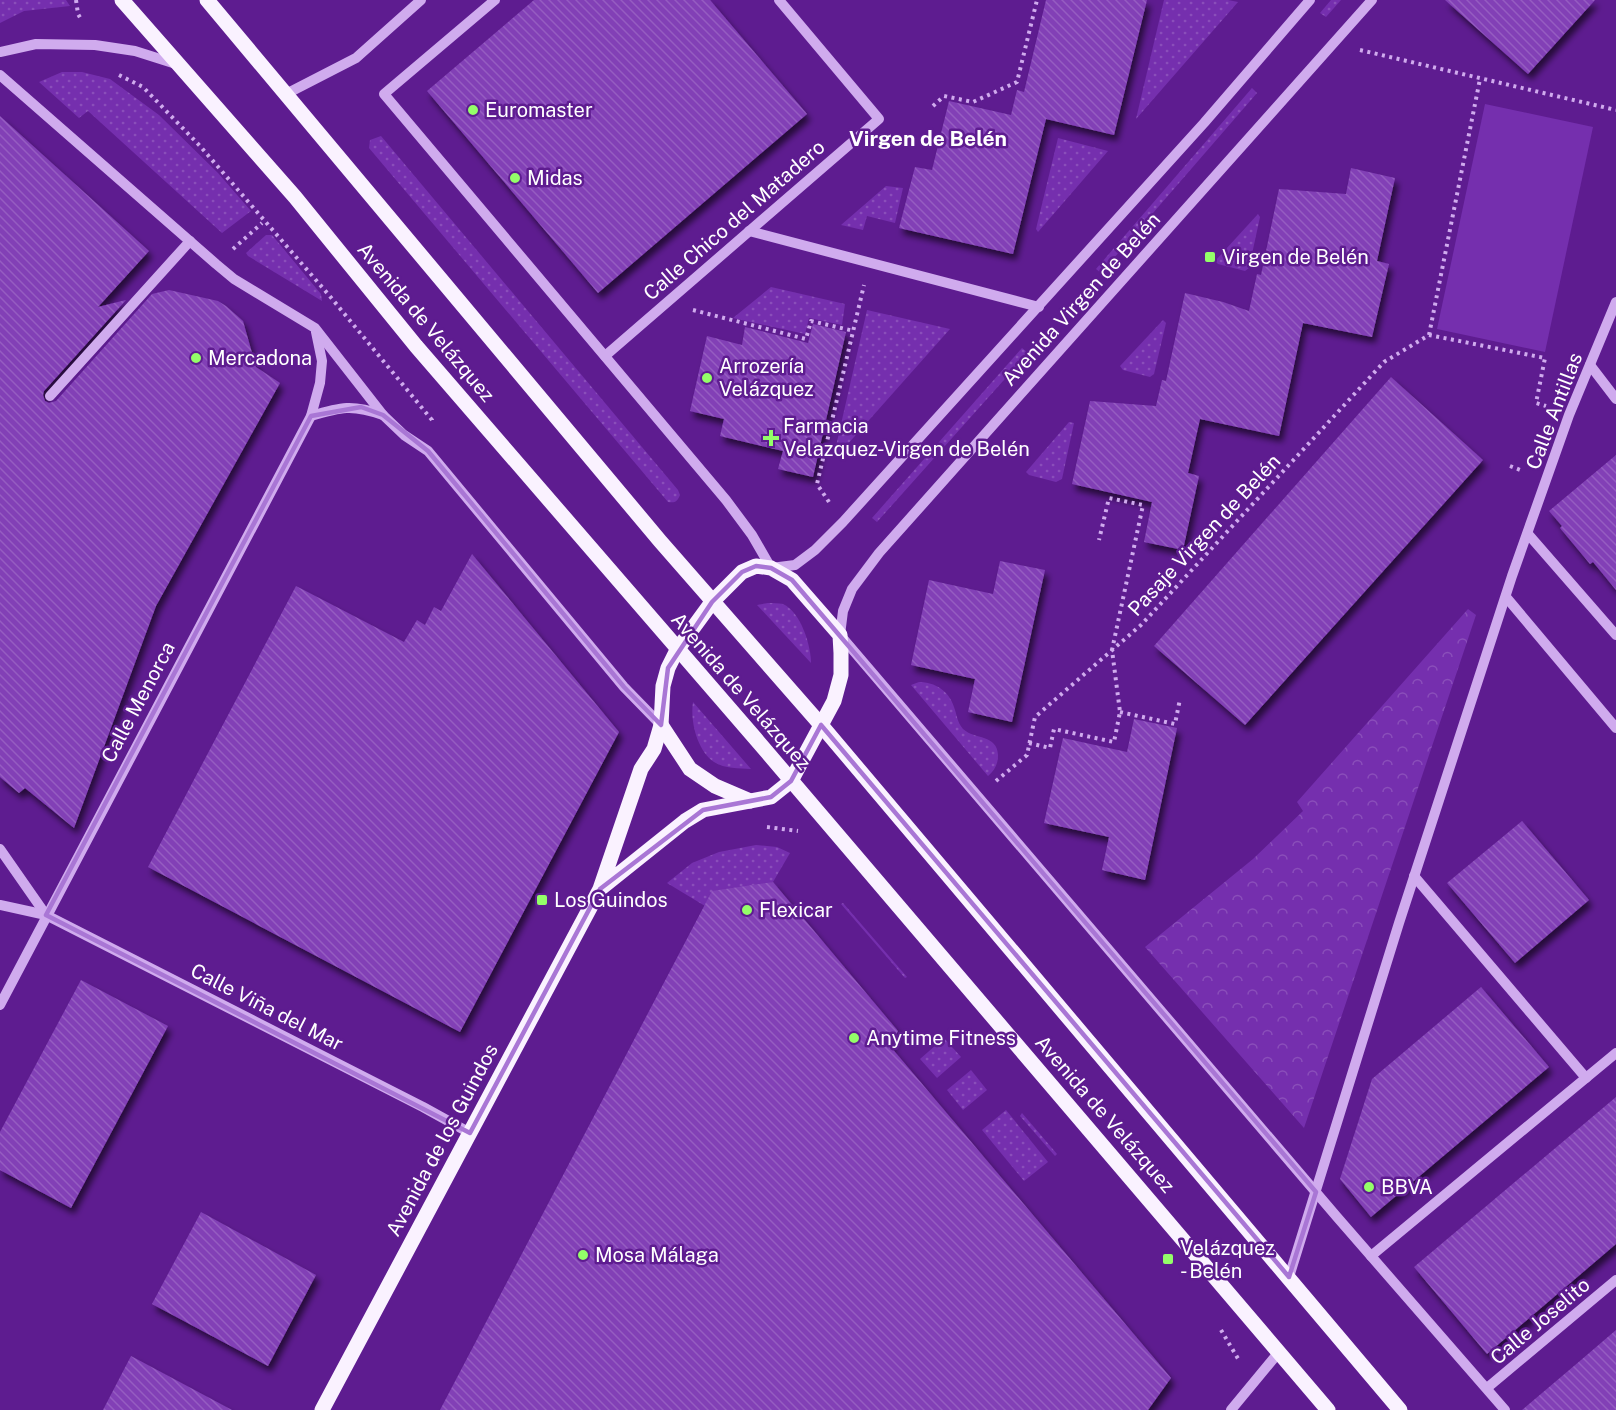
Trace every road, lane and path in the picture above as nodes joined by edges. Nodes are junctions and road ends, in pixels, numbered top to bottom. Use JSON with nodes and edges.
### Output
{"nodes":[{"id":1,"x":76,"y":0,"type":"edge"},
{"id":2,"x":122,"y":0,"type":"edge"},
{"id":3,"x":207,"y":0,"type":"edge"},
{"id":4,"x":421,"y":0,"type":"edge"},
{"id":5,"x":495,"y":0,"type":"edge"},
{"id":6,"x":779,"y":0,"type":"edge"},
{"id":7,"x":1037,"y":0,"type":"edge"},
{"id":8,"x":1310,"y":0,"type":"edge"},
{"id":9,"x":1372,"y":0,"type":"edge"},
{"id":10,"x":78,"y":14,"type":"dead end"},
{"id":11,"x":1334,"y":44,"type":"junction"},
{"id":12,"x":0,"y":52,"type":"edge"},
{"id":13,"x":178,"y":65,"type":"junction"},
{"id":14,"x":0,"y":75,"type":"edge"},
{"id":15,"x":1480,"y":79,"type":"junction"},
{"id":16,"x":286,"y":94,"type":"junction"},
{"id":17,"x":933,"y":106,"type":"dead end"},
{"id":18,"x":1616,"y":110,"type":"edge"},
{"id":19,"x":262,"y":224,"type":"dead end"},
{"id":20,"x":749,"y":231,"type":"junction"},
{"id":21,"x":190,"y":242,"type":"junction"},
{"id":22,"x":216,"y":264,"type":"junction"},
{"id":23,"x":869,"y":264,"type":"junction"},
{"id":24,"x":1616,"y":302,"type":"edge"},
{"id":25,"x":666,"y":303,"type":"junction"},
{"id":26,"x":1039,"y":307,"type":"junction"},
{"id":27,"x":315,"y":328,"type":"junction"},
{"id":28,"x":854,"y":331,"type":"junction"},
{"id":29,"x":1429,"y":335,"type":"junction"},
{"id":30,"x":605,"y":356,"type":"junction"},
{"id":31,"x":1590,"y":365,"type":"junction"},
{"id":32,"x":50,"y":396,"type":"dead end"},
{"id":33,"x":1616,"y":399,"type":"edge"},
{"id":34,"x":383,"y":415,"type":"junction"},
{"id":35,"x":1569,"y":415,"type":"junction"},
{"id":36,"x":311,"y":416,"type":"junction"},
{"id":37,"x":843,"y":522,"type":"junction"},
{"id":38,"x":1528,"y":534,"type":"junction"},
{"id":39,"x":1099,"y":540,"type":"dead end"},
{"id":40,"x":771,"y":568,"type":"junction"},
{"id":41,"x":1506,"y":597,"type":"junction"},
{"id":42,"x":712,"y":602,"type":"junction"},
{"id":43,"x":840,"y":635,"type":"junction"},
{"id":44,"x":1616,"y":635,"type":"edge"},
{"id":45,"x":677,"y":650,"type":"junction"},
{"id":46,"x":1112,"y":650,"type":"junction"},
{"id":47,"x":1180,"y":699,"type":"dead end"},
{"id":48,"x":1120,"y":712,"type":"junction"},
{"id":49,"x":661,"y":725,"type":"junction"},
{"id":50,"x":821,"y":726,"type":"junction"},
{"id":51,"x":1616,"y":729,"type":"edge"},
{"id":52,"x":1029,"y":744,"type":"junction"},
{"id":53,"x":791,"y":781,"type":"junction"},
{"id":54,"x":978,"y":795,"type":"junction"},
{"id":55,"x":750,"y":801,"type":"junction"},
{"id":56,"x":0,"y":849,"type":"edge"},
{"id":57,"x":1414,"y":876,"type":"junction"},
{"id":58,"x":600,"y":888,"type":"junction"},
{"id":59,"x":0,"y":905,"type":"edge"},
{"id":60,"x":46,"y":915,"type":"junction"},
{"id":61,"x":0,"y":1005,"type":"edge"},
{"id":62,"x":1616,"y":1053,"type":"edge"},
{"id":63,"x":1586,"y":1078,"type":"junction"},
{"id":64,"x":470,"y":1133,"type":"junction"},
{"id":65,"x":1316,"y":1192,"type":"junction"},
{"id":66,"x":1371,"y":1256,"type":"junction"},
{"id":67,"x":1289,"y":1278,"type":"junction"},
{"id":68,"x":1616,"y":1280,"type":"edge"},
{"id":69,"x":1279,"y":1352,"type":"junction"},
{"id":70,"x":1487,"y":1388,"type":"junction"},
{"id":71,"x":322,"y":1410,"type":"edge"},
{"id":72,"x":1231,"y":1410,"type":"edge"},
{"id":73,"x":1328,"y":1410,"type":"edge"},
{"id":74,"x":1400,"y":1410,"type":"edge"},
{"id":75,"x":1505,"y":1410,"type":"edge"}],
"edges":[{"from":1,"to":10,"type":"path"},
{"from":2,"to":13,"type":"main road","name":"Avenida de Velázquez"},
{"from":3,"to":16,"type":"main road","name":"Avenida de Velázquez"},
{"from":4,"to":16,"type":"street"},
{"from":5,"to":30,"type":"street"},
{"from":6,"to":20,"type":"street","name":"Calle Chico del Matadero"},
{"from":7,"to":17,"type":"path"},
{"from":8,"to":26,"type":"street","name":"Avenida Virgen de Belén"},
{"from":9,"to":11,"type":"street","name":"Avenida Virgen de Belén"},
{"from":11,"to":15,"type":"path"},
{"from":11,"to":43,"type":"street","name":"Avenida Virgen de Belén"},
{"from":12,"to":13,"type":"street"},
{"from":13,"to":45,"type":"main road","name":"Avenida de Velázquez"},
{"from":14,"to":21,"type":"street"},
{"from":15,"to":18,"type":"path"},
{"from":15,"to":29,"type":"path"},
{"from":16,"to":42,"type":"main road","name":"Avenida de Velázquez"},
{"from":19,"to":22,"type":"path"},
{"from":20,"to":23,"type":"street"},
{"from":20,"to":25,"type":"street","name":"Calle Chico del Matadero"},
{"from":21,"to":22,"type":"street"},
{"from":21,"to":32,"type":"street"},
{"from":22,"to":27,"type":"street"},
{"from":23,"to":26,"type":"street"},
{"from":23,"to":28,"type":"path"},
{"from":24,"to":31,"type":"street","name":"Calle Antillas"},
{"from":25,"to":28,"type":"path"},
{"from":25,"to":30,"type":"street","name":"Calle Chico del Matadero"},
{"from":26,"to":37,"type":"street","name":"Avenida Virgen de Belén"},
{"from":27,"to":34,"type":"street"},
{"from":27,"to":36,"type":"street","name":"Calle Menorca"},
{"from":28,"to":37,"type":"path"},
{"from":29,"to":35,"type":"path"},
{"from":29,"to":46,"type":"path","name":"Pasaje Virgen de Belén"},
{"from":30,"to":40,"type":"street"},
{"from":31,"to":33,"type":"street"},
{"from":31,"to":35,"type":"street","name":"Calle Antillas"},
{"from":34,"to":36,"type":"street"},
{"from":34,"to":49,"type":"street"},
{"from":35,"to":38,"type":"street","name":"Calle Antillas"},
{"from":36,"to":60,"type":"street","name":"Calle Menorca"},
{"from":37,"to":40,"type":"street","name":"Avenida Virgen de Belén"},
{"from":38,"to":41,"type":"street","name":"Calle Antillas"},
{"from":38,"to":44,"type":"street"},
{"from":39,"to":46,"type":"path"},
{"from":40,"to":42,"type":"main road","name":"Avenida de los Guindos"},
{"from":40,"to":43,"type":"main road"},
{"from":41,"to":51,"type":"street"},
{"from":41,"to":57,"type":"street","name":"Calle Antillas"},
{"from":42,"to":45,"type":"main road","name":"Avenida de los Guindos"},
{"from":42,"to":50,"type":"main road","name":"Avenida de Velázquez"},
{"from":43,"to":50,"type":"main road"},
{"from":43,"to":54,"type":"street"},
{"from":45,"to":49,"type":"main road","name":"Avenida de los Guindos"},
{"from":45,"to":53,"type":"main road","name":"Avenida de Velázquez"},
{"from":46,"to":48,"type":"path"},
{"from":46,"to":52,"type":"path","name":"Pasaje Virgen de Belén"},
{"from":47,"to":48,"type":"path"},
{"from":48,"to":52,"type":"path"},
{"from":49,"to":55,"type":"main road"},
{"from":49,"to":58,"type":"main road","name":"Avenida de los Guindos"},
{"from":50,"to":53,"type":"main road"},
{"from":50,"to":67,"type":"main road","name":"Avenida de Velázquez"},
{"from":52,"to":54,"type":"path"},
{"from":53,"to":55,"type":"main road","name":"Avenida de los Guindos"},
{"from":53,"to":69,"type":"main road","name":"Avenida de Velázquez"},
{"from":54,"to":65,"type":"street"},
{"from":55,"to":58,"type":"main road","name":"Avenida de los Guindos"},
{"from":56,"to":60,"type":"street","name":"Calle Viña del Mar"},
{"from":57,"to":63,"type":"street"},
{"from":57,"to":65,"type":"street","name":"Calle Antillas"},
{"from":58,"to":64,"type":"main road","name":"Avenida de los Guindos"},
{"from":59,"to":60,"type":"street","name":"Calle Viña del Mar"},
{"from":60,"to":61,"type":"street","name":"Calle Menorca"},
{"from":60,"to":64,"type":"street","name":"Calle Viña del Mar"},
{"from":62,"to":63,"type":"street"},
{"from":63,"to":66,"type":"street"},
{"from":64,"to":71,"type":"main road","name":"Avenida de los Guindos"},
{"from":65,"to":66,"type":"street"},
{"from":65,"to":67,"type":"street","name":"Calle Antillas"},
{"from":66,"to":70,"type":"street"},
{"from":67,"to":74,"type":"main road","name":"Avenida de Velázquez"},
{"from":68,"to":70,"type":"street","name":"Calle Joselito"},
{"from":69,"to":72,"type":"street"},
{"from":69,"to":73,"type":"main road","name":"Avenida de Velázquez"},
{"from":70,"to":75,"type":"street"}]}
